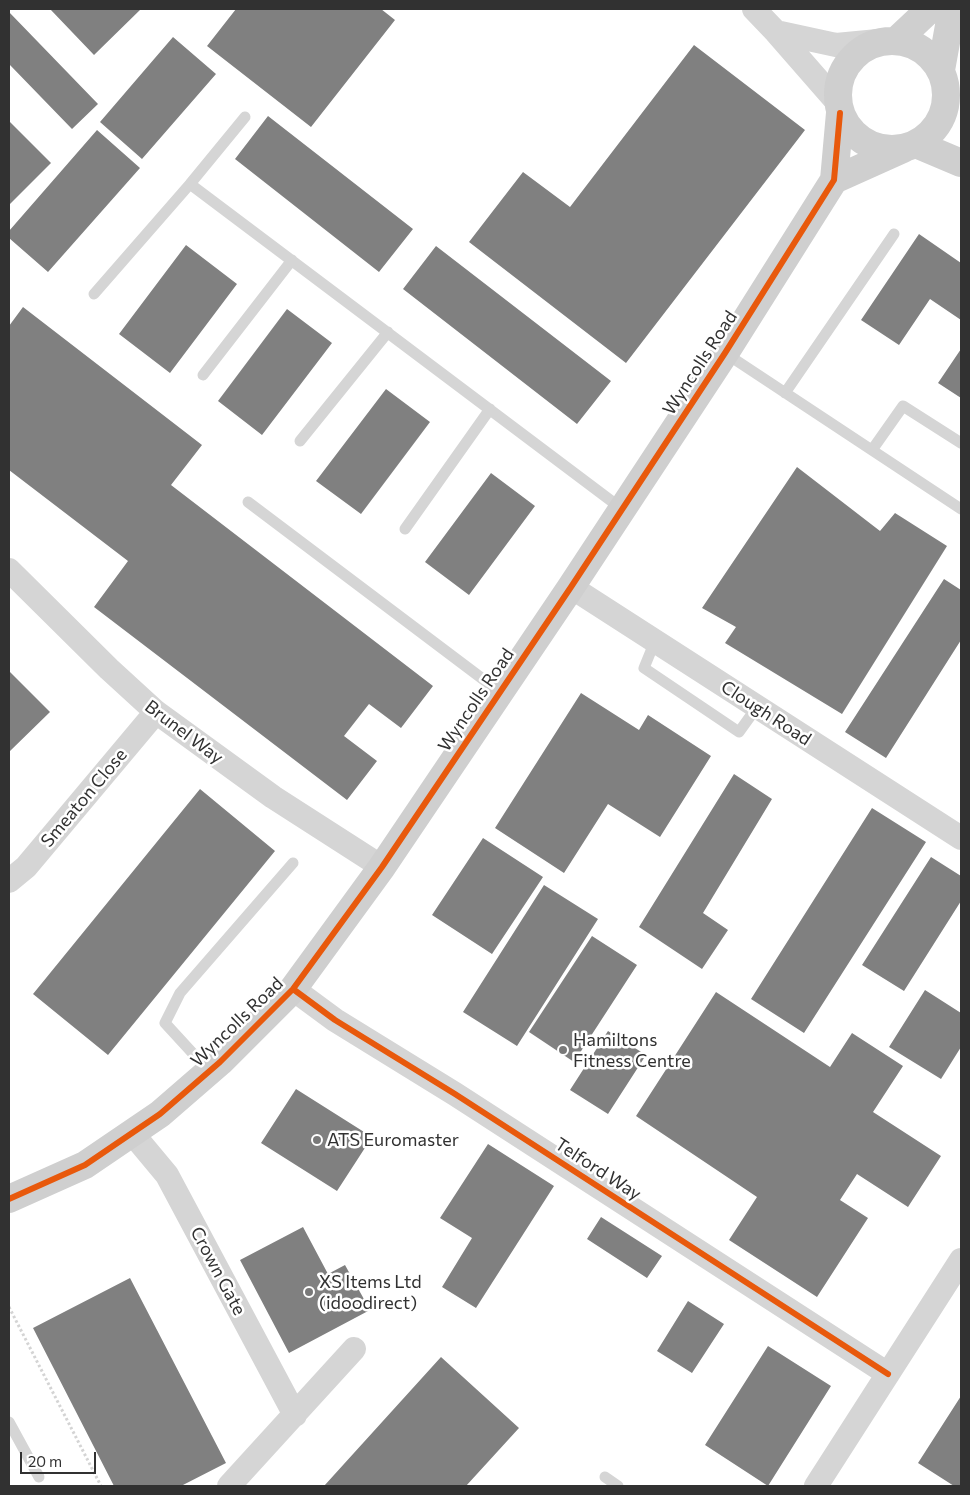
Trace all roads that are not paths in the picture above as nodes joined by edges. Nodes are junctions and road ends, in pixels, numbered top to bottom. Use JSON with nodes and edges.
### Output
{"nodes":[{"id":1,"x":754,"y":9,"type":"edge"},
{"id":2,"x":930,"y":9,"type":"edge"},
{"id":3,"x":952,"y":9,"type":"edge"},
{"id":4,"x":776,"y":32,"type":"junction"},
{"id":5,"x":887,"y":40,"type":"junction"},
{"id":6,"x":944,"y":82,"type":"junction"},
{"id":7,"x":839,"y":108,"type":"junction"},
{"id":8,"x":245,"y":116,"type":"dead end"},
{"id":9,"x":961,"y":119,"type":"edge"},
{"id":10,"x":912,"y":145,"type":"junction"},
{"id":11,"x":961,"y":163,"type":"edge"},
{"id":12,"x":834,"y":180,"type":"junction"},
{"id":13,"x":190,"y":184,"type":"junction"},
{"id":14,"x":894,"y":234,"type":"dead end"},
{"id":15,"x":292,"y":260,"type":"junction"},
{"id":16,"x":94,"y":294,"type":"dead end"},
{"id":17,"x":388,"y":332,"type":"junction"},
{"id":18,"x":725,"y":353,"type":"junction"},
{"id":19,"x":203,"y":375,"type":"dead end"},
{"id":20,"x":785,"y":393,"type":"junction"},
{"id":21,"x":490,"y":409,"type":"junction"},
{"id":22,"x":300,"y":441,"type":"dead end"},
{"id":23,"x":961,"y":444,"type":"edge"},
{"id":24,"x":872,"y":450,"type":"junction"},
{"id":25,"x":248,"y":502,"type":"dead end"},
{"id":26,"x":622,"y":509,"type":"junction"},
{"id":27,"x":961,"y":509,"type":"edge"},
{"id":28,"x":405,"y":529,"type":"dead end"},
{"id":29,"x":9,"y":570,"type":"edge"},
{"id":30,"x":571,"y":587,"type":"junction"},
{"id":31,"x":655,"y":641,"type":"junction"},
{"id":32,"x":500,"y":692,"type":"junction"},
{"id":33,"x":757,"y":707,"type":"junction"},
{"id":34,"x":156,"y":712,"type":"junction"},
{"id":35,"x":961,"y":838,"type":"edge"},
{"id":36,"x":293,"y":863,"type":"dead end"},
{"id":37,"x":382,"y":867,"type":"junction"},
{"id":38,"x":9,"y":881,"type":"edge"},
{"id":39,"x":293,"y":989,"type":"junction"},
{"id":40,"x":209,"y":1071,"type":"junction"},
{"id":41,"x":132,"y":1133,"type":"junction"},
{"id":42,"x":9,"y":1199,"type":"edge"},
{"id":43,"x":961,"y":1260,"type":"edge"},
{"id":44,"x":354,"y":1349,"type":"dead end"},
{"id":45,"x":888,"y":1374,"type":"junction"},
{"id":46,"x":295,"y":1415,"type":"junction"},
{"id":47,"x":9,"y":1422,"type":"edge"},
{"id":48,"x":39,"y":1477,"type":"dead end"},
{"id":49,"x":605,"y":1477,"type":"dead end"},
{"id":50,"x":229,"y":1486,"type":"edge"},
{"id":51,"x":618,"y":1486,"type":"edge"},
{"id":52,"x":816,"y":1486,"type":"edge"}],
"edges":[{"from":1,"to":4,"type":"street"},
{"from":2,"to":5,"type":"street"},
{"from":3,"to":6,"type":"street"},
{"from":4,"to":5,"type":"street"},
{"from":4,"to":7,"type":"street"},
{"from":5,"to":6,"type":"street"},
{"from":5,"to":7,"type":"street"},
{"from":6,"to":9,"type":"street"},
{"from":6,"to":10,"type":"street"},
{"from":7,"to":10,"type":"street"},
{"from":7,"to":12,"type":"street","name":"Wyncolls Road"},
{"from":8,"to":13,"type":"lane"},
{"from":10,"to":11,"type":"street"},
{"from":10,"to":12,"type":"street"},
{"from":12,"to":18,"type":"street","name":"Wyncolls Road"},
{"from":13,"to":15,"type":"lane"},
{"from":13,"to":16,"type":"lane"},
{"from":14,"to":20,"type":"lane"},
{"from":15,"to":17,"type":"lane"},
{"from":15,"to":19,"type":"lane"},
{"from":17,"to":21,"type":"lane"},
{"from":17,"to":22,"type":"lane"},
{"from":18,"to":20,"type":"lane"},
{"from":18,"to":26,"type":"street","name":"Wyncolls Road"},
{"from":20,"to":24,"type":"lane"},
{"from":21,"to":26,"type":"lane"},
{"from":21,"to":28,"type":"lane"},
{"from":23,"to":24,"type":"lane"},
{"from":24,"to":27,"type":"lane"},
{"from":25,"to":32,"type":"lane"},
{"from":26,"to":30,"type":"street","name":"Wyncolls Road"},
{"from":29,"to":34,"type":"street","name":"Brunel Way"},
{"from":30,"to":31,"type":"street","name":"Clough Road"},
{"from":30,"to":32,"type":"street","name":"Wyncolls Road"},
{"from":31,"to":33,"type":"street","name":"Clough Road"},
{"from":31,"to":33,"type":"lane"},
{"from":32,"to":37,"type":"street","name":"Wyncolls Road"},
{"from":33,"to":35,"type":"street","name":"Clough Road"},
{"from":34,"to":37,"type":"street","name":"Brunel Way"},
{"from":34,"to":38,"type":"street","name":"Smeaton Close"},
{"from":36,"to":40,"type":"lane"},
{"from":37,"to":39,"type":"street","name":"Wyncolls Road"},
{"from":39,"to":40,"type":"street","name":"Wyncolls Road"},
{"from":39,"to":45,"type":"street","name":"Telford Way"},
{"from":40,"to":41,"type":"street","name":"Wyncolls Road"},
{"from":41,"to":42,"type":"street","name":"Wyncolls Road"},
{"from":41,"to":46,"type":"street","name":"Crown Gate"},
{"from":43,"to":45,"type":"street"},
{"from":44,"to":46,"type":"street"},
{"from":45,"to":52,"type":"street"},
{"from":46,"to":50,"type":"street"},
{"from":47,"to":48,"type":"lane"},
{"from":49,"to":51,"type":"lane"}]}
